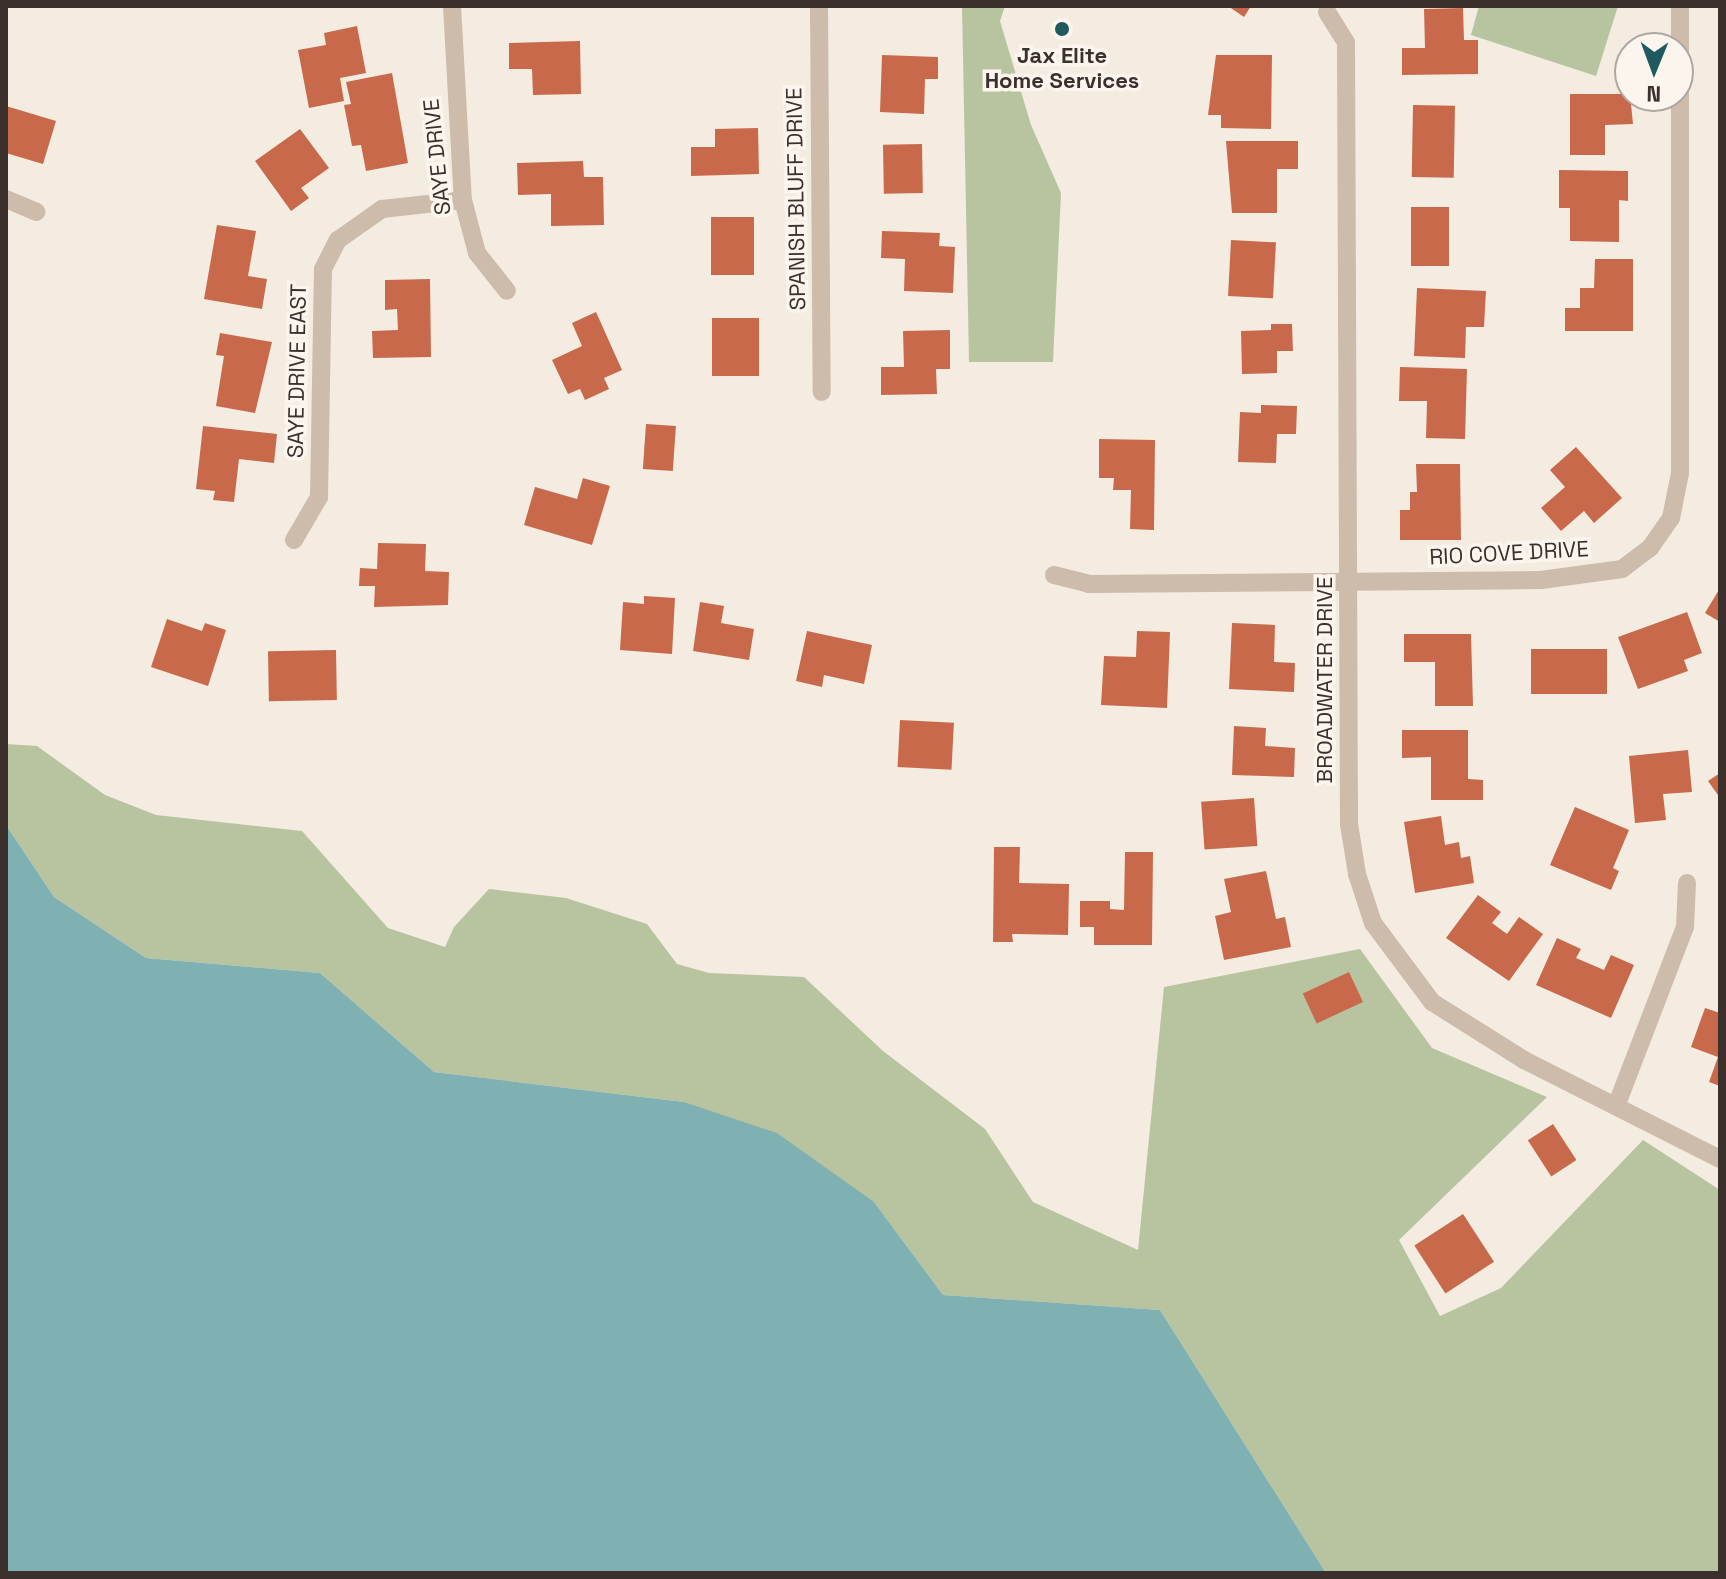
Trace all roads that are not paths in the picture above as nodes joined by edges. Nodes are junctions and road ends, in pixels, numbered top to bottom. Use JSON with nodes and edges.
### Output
{"nodes":[{"id":1,"x":452,"y":6,"type":"edge"},
{"id":2,"x":819,"y":6,"type":"edge"},
{"id":3,"x":1680,"y":6,"type":"edge"},
{"id":4,"x":1327,"y":12,"type":"dead end"},
{"id":5,"x":6,"y":199,"type":"edge"},
{"id":6,"x":463,"y":200,"type":"junction"},
{"id":7,"x":36,"y":212,"type":"dead end"},
{"id":8,"x":507,"y":291,"type":"dead end"},
{"id":9,"x":822,"y":392,"type":"dead end"},
{"id":10,"x":294,"y":540,"type":"dead end"},
{"id":11,"x":1054,"y":575,"type":"dead end"},
{"id":12,"x":1350,"y":583,"type":"junction"},
{"id":13,"x":1687,"y":883,"type":"dead end"},
{"id":14,"x":1617,"y":1104,"type":"junction"},
{"id":15,"x":1720,"y":1159,"type":"edge"}],
"edges":[{"from":1,"to":6,"type":"street","name":"SAYE DRIVE"},
{"from":2,"to":9,"type":"street","name":"SPANISH BLUFF DRIVE"},
{"from":3,"to":12,"type":"street","name":"RIO COVE DRIVE"},
{"from":4,"to":12,"type":"street","name":"BROADWATER DRIVE"},
{"from":5,"to":7,"type":"street"},
{"from":6,"to":8,"type":"street","name":"SAYE DRIVE"},
{"from":6,"to":10,"type":"street","name":"SAYE DRIVE EAST"},
{"from":11,"to":12,"type":"street","name":"RIO COVE DRIVE"},
{"from":12,"to":14,"type":"street","name":"BROADWATER DRIVE"},
{"from":13,"to":14,"type":"street"},
{"from":14,"to":15,"type":"street","name":"BROADWATER DRIVE"}]}
